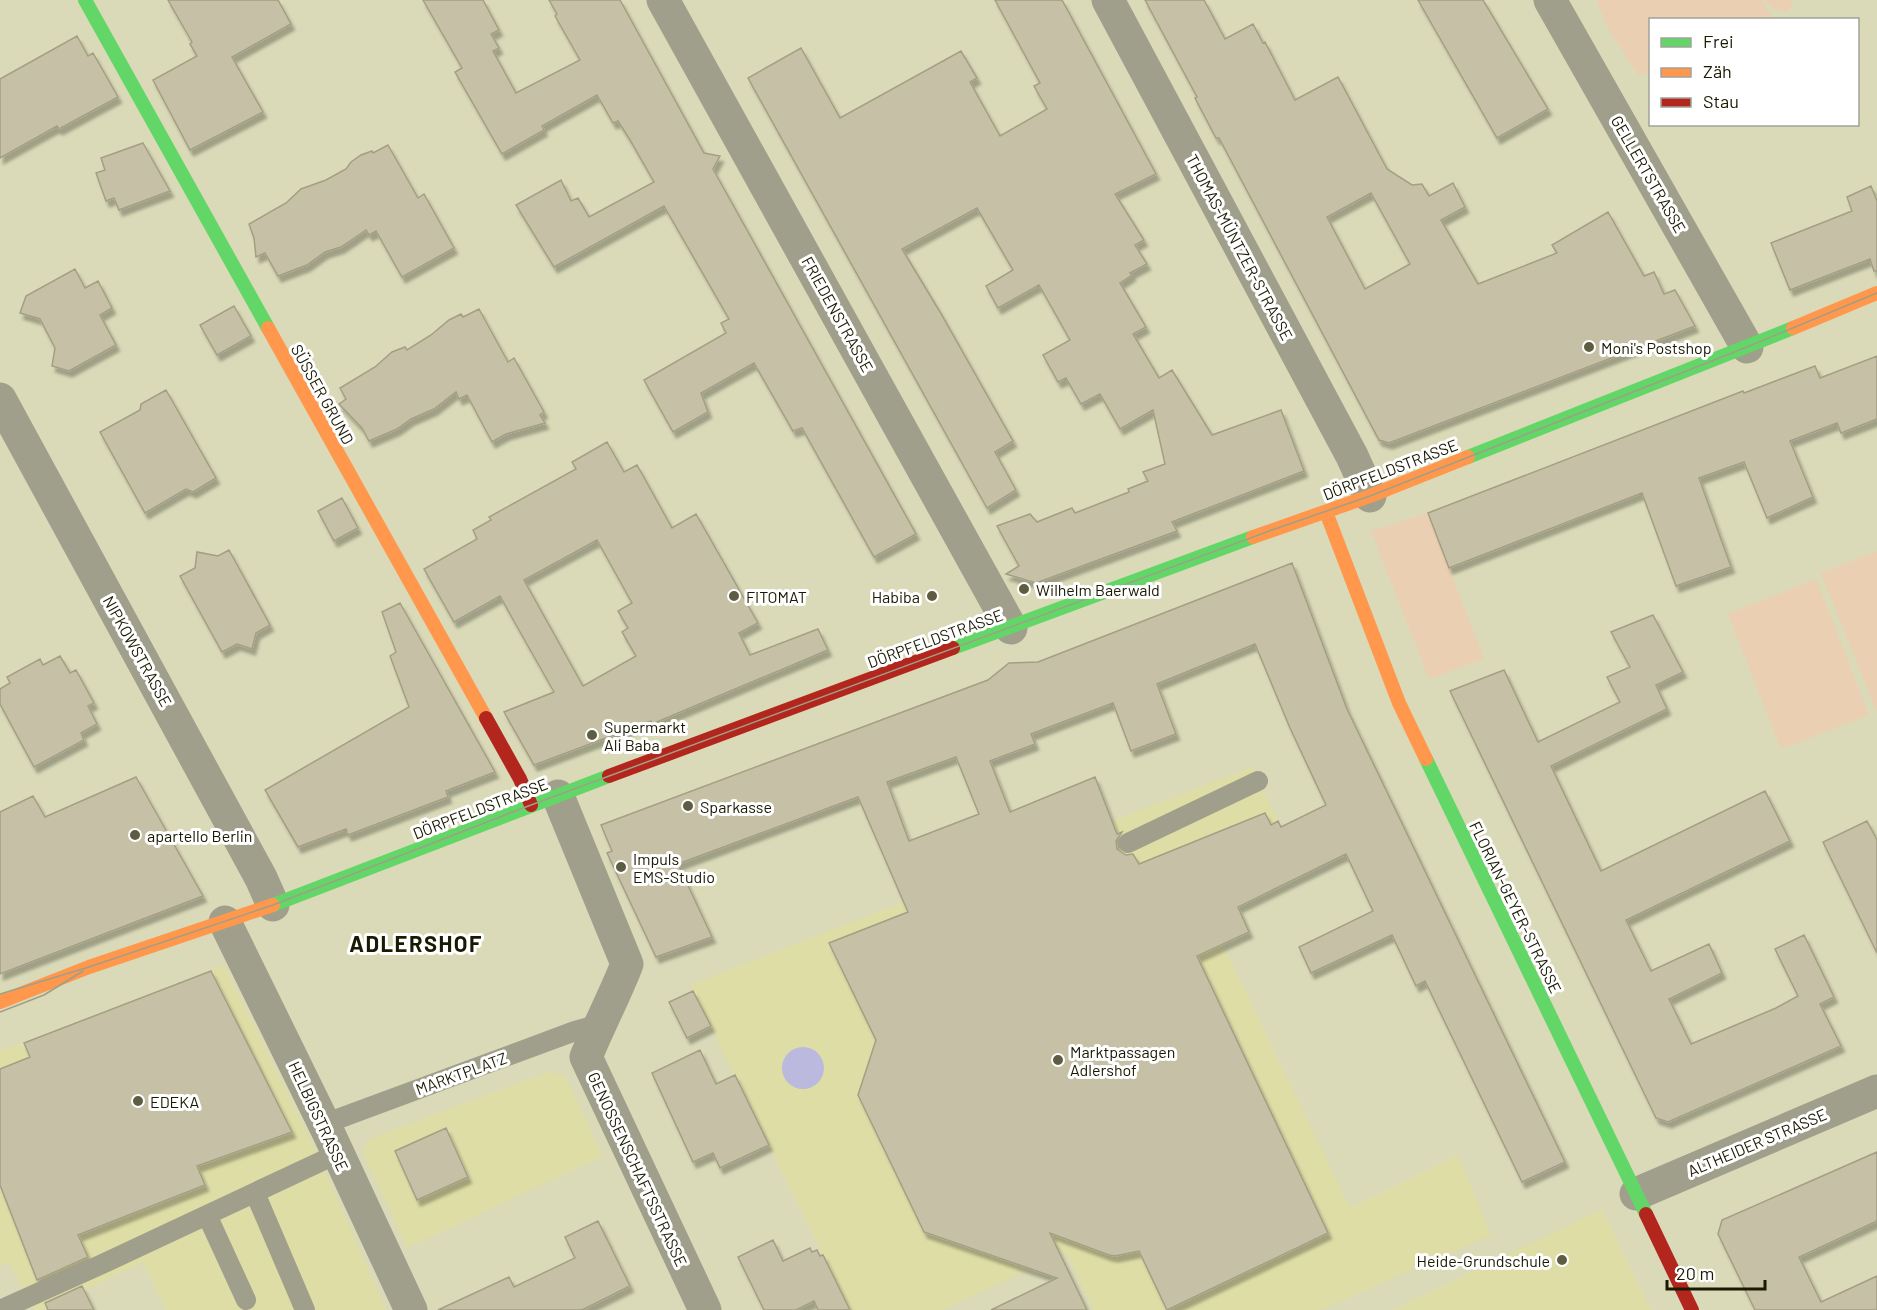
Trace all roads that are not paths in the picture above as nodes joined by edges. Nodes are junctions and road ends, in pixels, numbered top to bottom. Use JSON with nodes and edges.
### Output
{"nodes":[{"id":1,"x":86,"y":0,"type":"edge"},
{"id":2,"x":663,"y":0,"type":"edge"},
{"id":3,"x":1108,"y":0,"type":"edge"},
{"id":4,"x":1550,"y":0,"type":"edge"},
{"id":5,"x":1877,"y":293,"type":"edge"},
{"id":6,"x":1747,"y":347,"type":"junction"},
{"id":7,"x":0,"y":399,"type":"edge"},
{"id":8,"x":1370,"y":496,"type":"junction"},
{"id":9,"x":1326,"y":512,"type":"junction"},
{"id":10,"x":1011,"y":628,"type":"junction"},
{"id":11,"x":1258,"y":782,"type":"dead end"},
{"id":12,"x":545,"y":800,"type":"junction"},
{"id":13,"x":1128,"y":843,"type":"dead end"},
{"id":14,"x":273,"y":905,"type":"junction"},
{"id":15,"x":225,"y":922,"type":"junction"},
{"id":16,"x":0,"y":1002,"type":"edge"},
{"id":17,"x":600,"y":1024,"type":"junction"},
{"id":18,"x":1877,"y":1091,"type":"edge"},
{"id":19,"x":324,"y":1124,"type":"junction"},
{"id":20,"x":337,"y":1154,"type":"junction"},
{"id":21,"x":255,"y":1193,"type":"junction"},
{"id":22,"x":1636,"y":1194,"type":"junction"},
{"id":23,"x":207,"y":1215,"type":"junction"},
{"id":24,"x":246,"y":1300,"type":"dead end"},
{"id":25,"x":0,"y":1310,"type":"edge"},
{"id":26,"x":305,"y":1310,"type":"edge"},
{"id":27,"x":411,"y":1310,"type":"edge"},
{"id":28,"x":705,"y":1310,"type":"edge"},
{"id":29,"x":1692,"y":1310,"type":"edge"}],
"edges":[{"from":1,"to":12,"type":"street","name":"SÜSSER GRUND"},
{"from":2,"to":10,"type":"street","name":"FRIEDENSTRASSE"},
{"from":3,"to":8,"type":"street","name":"THOMAS-MÜNTZER-STRASSE"},
{"from":4,"to":6,"type":"street","name":"GELLERTSTRASSE"},
{"from":5,"to":6,"type":"street","name":"DÖRPFELDSTRASSE"},
{"from":6,"to":8,"type":"street","name":"DÖRPFELDSTRASSE"},
{"from":7,"to":14,"type":"street","name":"NIPKOWSTRASSE"},
{"from":8,"to":9,"type":"street","name":"DÖRPFELDSTRASSE"},
{"from":9,"to":10,"type":"street","name":"DÖRPFELDSTRASSE"},
{"from":9,"to":22,"type":"street","name":"FLORIAN-GEYER-STRASSE"},
{"from":10,"to":12,"type":"street","name":"DÖRPFELDSTRASSE"},
{"from":11,"to":13,"type":"lane"},
{"from":12,"to":14,"type":"street","name":"DÖRPFELDSTRASSE"},
{"from":12,"to":17,"type":"street","name":"GENOSSENSCHAFTSSTRASSE"},
{"from":14,"to":15,"type":"street","name":"DÖRPFELDSTRASSE"},
{"from":15,"to":16,"type":"street","name":"DÖRPFELDSTRASSE"},
{"from":15,"to":19,"type":"street","name":"HELBIGSTRASSE"},
{"from":17,"to":19,"type":"lane","name":"MARKTPLATZ"},
{"from":17,"to":28,"type":"street","name":"GENOSSENSCHAFTSSTRASSE"},
{"from":18,"to":22,"type":"street","name":"ALTHEIDER STRASSE"},
{"from":19,"to":20,"type":"street","name":"HELBIGSTRASSE"},
{"from":20,"to":21,"type":"lane"},
{"from":20,"to":27,"type":"street","name":"HELBIGSTRASSE"},
{"from":21,"to":23,"type":"lane"},
{"from":21,"to":26,"type":"lane"},
{"from":22,"to":29,"type":"street","name":"FLORIAN-GEYER-STRASSE"},
{"from":23,"to":24,"type":"lane"},
{"from":23,"to":25,"type":"lane"}]}
